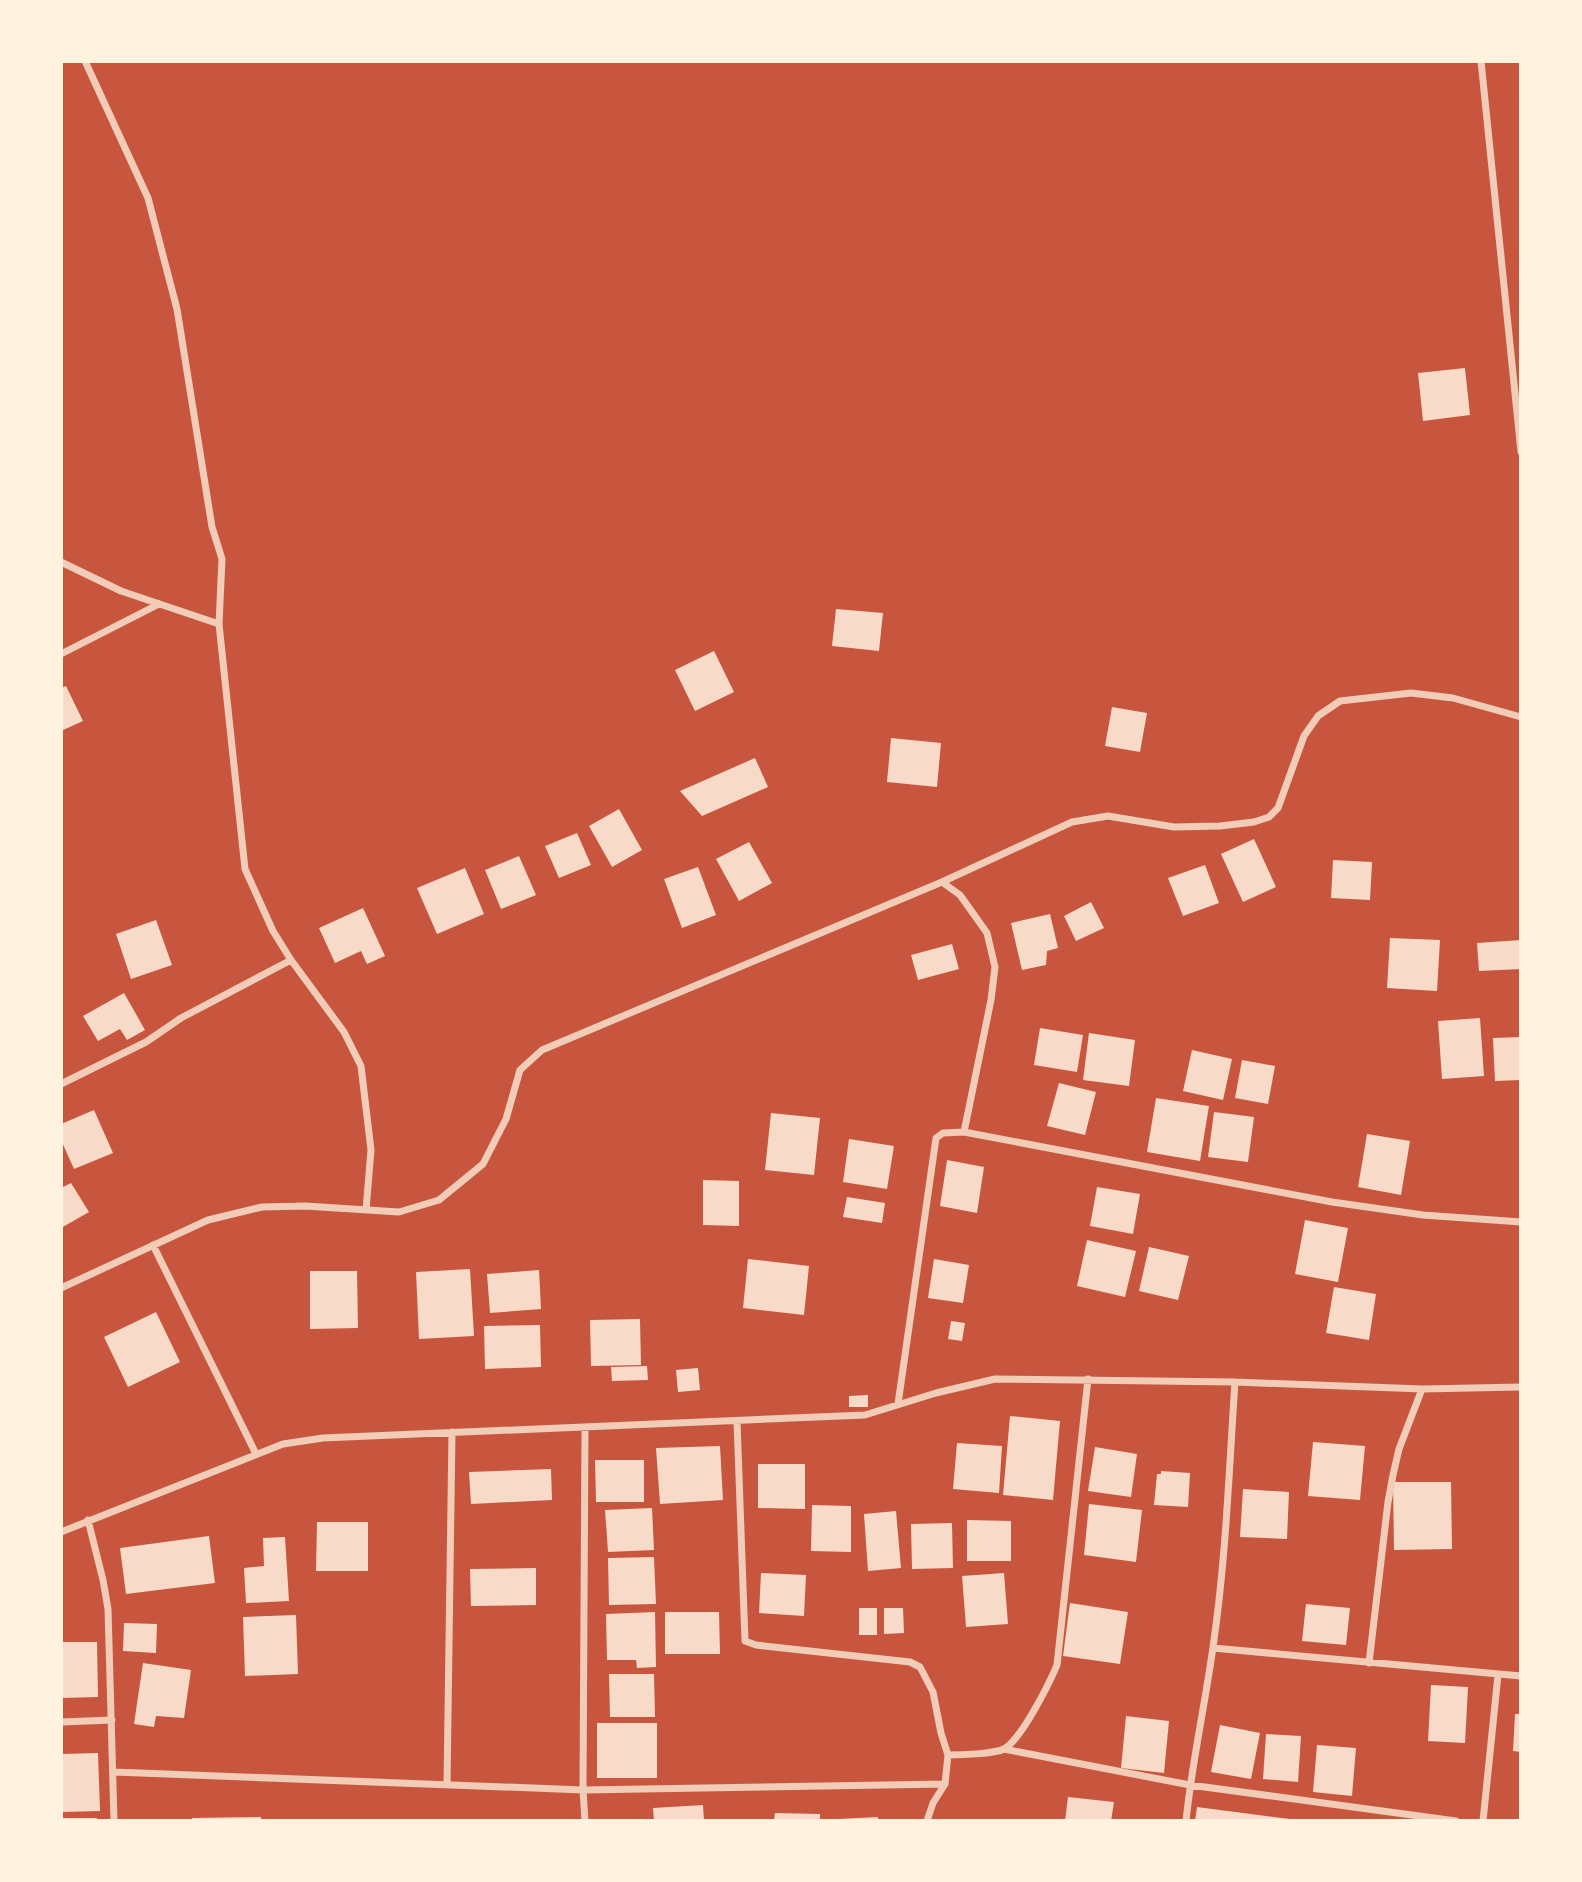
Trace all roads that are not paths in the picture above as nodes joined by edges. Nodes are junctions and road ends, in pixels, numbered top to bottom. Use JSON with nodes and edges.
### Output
{"nodes":[{"id":1,"x":85,"y":61,"type":"edge"},
{"id":2,"x":1481,"y":61,"type":"edge"},
{"id":3,"x":1521,"y":452,"type":"edge"},
{"id":4,"x":61,"y":562,"type":"edge"},
{"id":5,"x":159,"y":604,"type":"junction"},
{"id":6,"x":219,"y":624,"type":"junction"},
{"id":7,"x":61,"y":654,"type":"edge"},
{"id":8,"x":1521,"y":717,"type":"edge"},
{"id":9,"x":942,"y":882,"type":"junction"},
{"id":10,"x":291,"y":960,"type":"junction"},
{"id":11,"x":61,"y":1084,"type":"edge"},
{"id":12,"x":964,"y":1132,"type":"junction"},
{"id":13,"x":366,"y":1210,"type":"junction"},
{"id":14,"x":1521,"y":1223,"type":"edge"},
{"id":15,"x":153,"y":1245,"type":"junction"},
{"id":16,"x":61,"y":1289,"type":"edge"},
{"id":17,"x":1088,"y":1379,"type":"junction"},
{"id":18,"x":1235,"y":1382,"type":"junction"},
{"id":19,"x":1521,"y":1387,"type":"edge"},
{"id":20,"x":1422,"y":1389,"type":"junction"},
{"id":21,"x":898,"y":1404,"type":"junction"},
{"id":22,"x":737,"y":1421,"type":"junction"},
{"id":23,"x":585,"y":1427,"type":"junction"},
{"id":24,"x":452,"y":1432,"type":"junction"},
{"id":25,"x":256,"y":1454,"type":"junction"},
{"id":26,"x":88,"y":1520,"type":"junction"},
{"id":27,"x":61,"y":1532,"type":"edge"},
{"id":28,"x":1213,"y":1648,"type":"junction"},
{"id":29,"x":1369,"y":1663,"type":"junction"},
{"id":30,"x":1498,"y":1675,"type":"junction"},
{"id":31,"x":1521,"y":1676,"type":"edge"},
{"id":32,"x":113,"y":1720,"type":"junction"},
{"id":33,"x":61,"y":1722,"type":"edge"},
{"id":34,"x":1004,"y":1749,"type":"junction"},
{"id":35,"x":948,"y":1755,"type":"junction"},
{"id":36,"x":114,"y":1772,"type":"junction"},
{"id":37,"x":447,"y":1784,"type":"junction"},
{"id":38,"x":945,"y":1784,"type":"junction"},
{"id":39,"x":1189,"y":1786,"type":"junction"},
{"id":40,"x":583,"y":1790,"type":"junction"},
{"id":41,"x":114,"y":1821,"type":"edge"},
{"id":42,"x":585,"y":1821,"type":"edge"},
{"id":43,"x":927,"y":1821,"type":"edge"},
{"id":44,"x":1186,"y":1821,"type":"edge"},
{"id":45,"x":1456,"y":1821,"type":"edge"},
{"id":46,"x":1483,"y":1821,"type":"edge"}],
"edges":[{"from":1,"to":6,"type":"street"},
{"from":2,"to":3,"type":"street"},
{"from":4,"to":5,"type":"street"},
{"from":5,"to":6,"type":"street"},
{"from":5,"to":7,"type":"street"},
{"from":6,"to":10,"type":"street"},
{"from":8,"to":9,"type":"street"},
{"from":9,"to":12,"type":"street"},
{"from":9,"to":13,"type":"street"},
{"from":10,"to":11,"type":"street"},
{"from":10,"to":13,"type":"street"},
{"from":12,"to":14,"type":"street"},
{"from":12,"to":21,"type":"street"},
{"from":13,"to":15,"type":"street"},
{"from":15,"to":16,"type":"street"},
{"from":15,"to":25,"type":"street"},
{"from":17,"to":18,"type":"street"},
{"from":17,"to":21,"type":"street"},
{"from":17,"to":34,"type":"street"},
{"from":18,"to":20,"type":"street"},
{"from":18,"to":28,"type":"street"},
{"from":19,"to":20,"type":"street"},
{"from":20,"to":29,"type":"street"},
{"from":21,"to":22,"type":"street"},
{"from":22,"to":23,"type":"street"},
{"from":22,"to":35,"type":"street"},
{"from":23,"to":24,"type":"street"},
{"from":23,"to":40,"type":"street"},
{"from":24,"to":25,"type":"street"},
{"from":24,"to":37,"type":"street"},
{"from":25,"to":26,"type":"street"},
{"from":26,"to":27,"type":"street"},
{"from":26,"to":32,"type":"street"},
{"from":28,"to":29,"type":"street"},
{"from":28,"to":39,"type":"street"},
{"from":29,"to":30,"type":"street"},
{"from":30,"to":31,"type":"street"},
{"from":30,"to":46,"type":"street"},
{"from":32,"to":33,"type":"street"},
{"from":32,"to":36,"type":"street"},
{"from":34,"to":35,"type":"street"},
{"from":34,"to":39,"type":"street"},
{"from":35,"to":38,"type":"street"},
{"from":36,"to":37,"type":"street"},
{"from":36,"to":41,"type":"street"},
{"from":37,"to":40,"type":"street"},
{"from":38,"to":40,"type":"street"},
{"from":38,"to":43,"type":"street"},
{"from":39,"to":44,"type":"street"},
{"from":39,"to":45,"type":"street"},
{"from":40,"to":42,"type":"street"}]}
